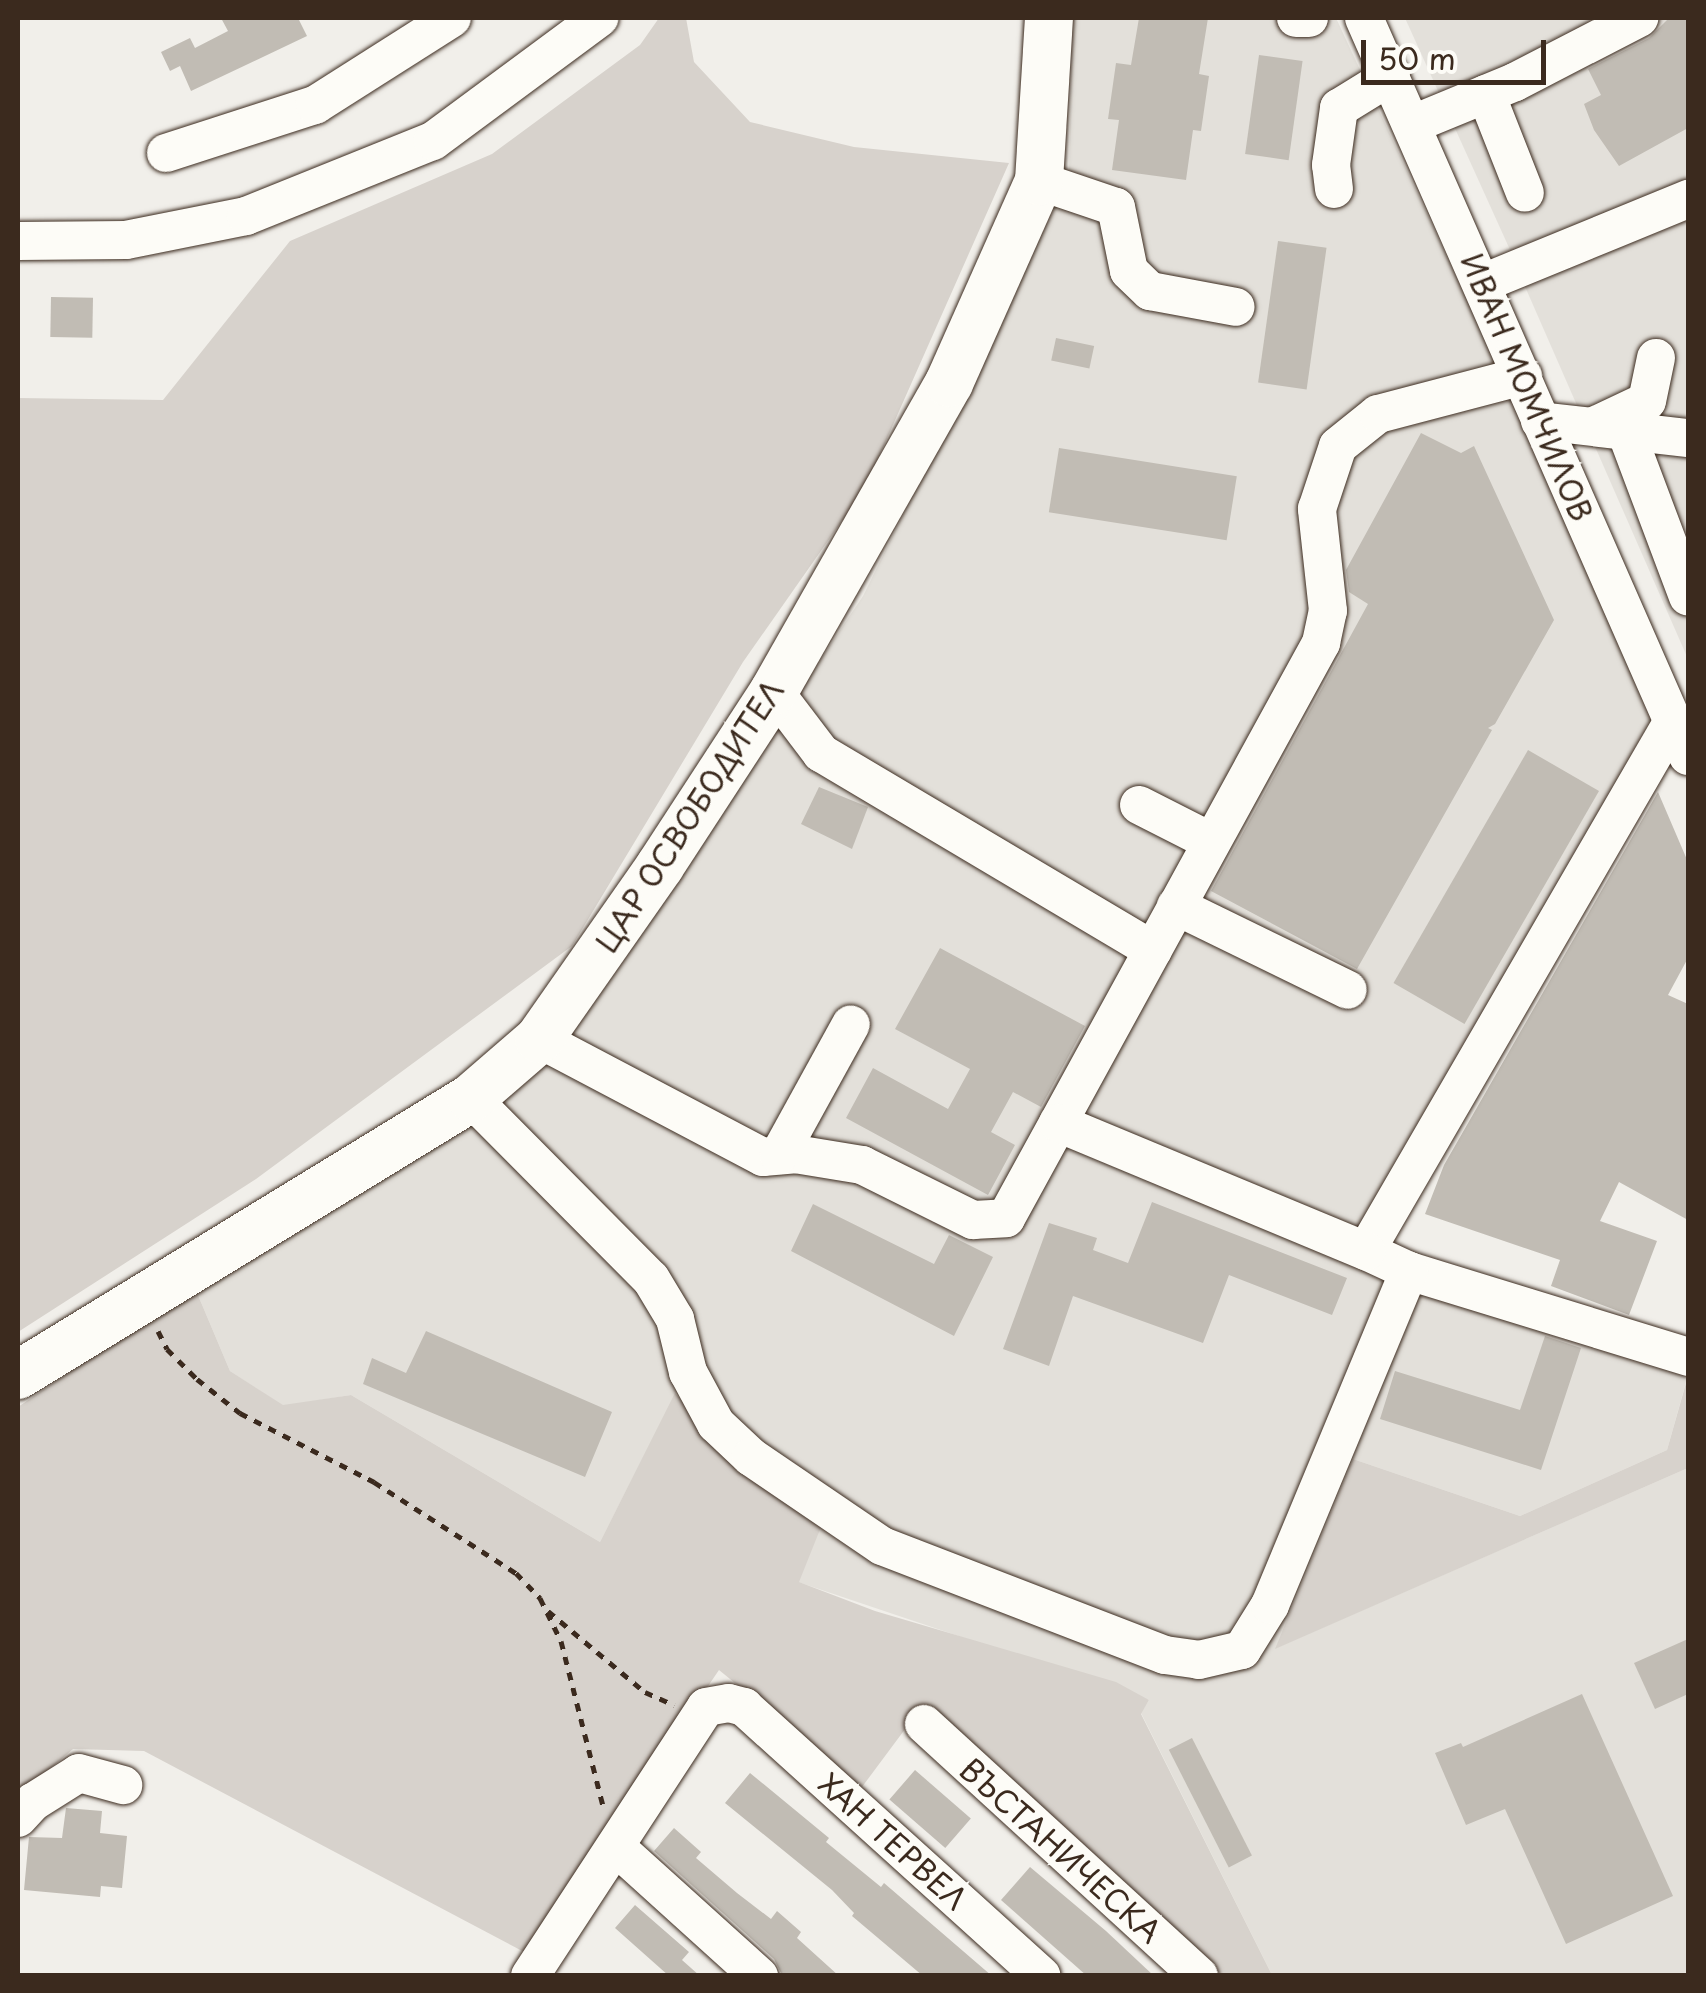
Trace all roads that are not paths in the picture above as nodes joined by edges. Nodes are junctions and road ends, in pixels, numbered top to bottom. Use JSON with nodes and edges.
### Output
{"nodes":[{"id":1,"x":450,"y":18,"type":"edge"},
{"id":2,"x":600,"y":18,"type":"edge"},
{"id":3,"x":1049,"y":18,"type":"edge"},
{"id":4,"x":1296,"y":18,"type":"edge"},
{"id":5,"x":1309,"y":18,"type":"edge"},
{"id":6,"x":1364,"y":18,"type":"edge"},
{"id":7,"x":1639,"y":18,"type":"edge"},
{"id":8,"x":1390,"y":76,"type":"junction"},
{"id":9,"x":1486,"y":94,"type":"junction"},
{"id":10,"x":1413,"y":124,"type":"junction"},
{"id":11,"x":166,"y":152,"type":"dead end"},
{"id":12,"x":1039,"y":181,"type":"junction"},
{"id":13,"x":1334,"y":189,"type":"dead end"},
{"id":14,"x":1524,"y":192,"type":"dead end"},
{"id":15,"x":1688,"y":199,"type":"edge"},
{"id":16,"x":18,"y":241,"type":"edge"},
{"id":17,"x":1482,"y":283,"type":"junction"},
{"id":18,"x":1236,"y":307,"type":"dead end"},
{"id":19,"x":1656,"y":358,"type":"dead end"},
{"id":20,"x":1523,"y":376,"type":"junction"},
{"id":21,"x":1540,"y":422,"type":"junction"},
{"id":22,"x":1609,"y":428,"type":"junction"},
{"id":23,"x":1688,"y":438,"type":"edge"},
{"id":24,"x":1675,"y":535,"type":"edge"},
{"id":25,"x":1688,"y":597,"type":"edge"},
{"id":26,"x":774,"y":691,"type":"junction"},
{"id":27,"x":1672,"y":720,"type":"junction"},
{"id":28,"x":1688,"y":756,"type":"edge"},
{"id":29,"x":1139,"y":806,"type":"dead end"},
{"id":30,"x":1210,"y":842,"type":"junction"},
{"id":31,"x":1176,"y":906,"type":"junction"},
{"id":32,"x":1153,"y":950,"type":"junction"},
{"id":33,"x":1348,"y":990,"type":"dead end"},
{"id":34,"x":851,"y":1024,"type":"dead end"},
{"id":35,"x":539,"y":1039,"type":"junction"},
{"id":36,"x":471,"y":1098,"type":"junction"},
{"id":37,"x":1058,"y":1123,"type":"junction"},
{"id":38,"x":779,"y":1155,"type":"junction"},
{"id":39,"x":1366,"y":1252,"type":"junction"},
{"id":40,"x":1408,"y":1272,"type":"junction"},
{"id":41,"x":1688,"y":1357,"type":"edge"},
{"id":42,"x":18,"y":1375,"type":"edge"},
{"id":43,"x":924,"y":1724,"type":"dead end"},
{"id":44,"x":123,"y":1786,"type":"dead end"},
{"id":45,"x":18,"y":1818,"type":"edge"},
{"id":46,"x":616,"y":1846,"type":"junction"},
{"id":47,"x":530,"y":1976,"type":"edge"},
{"id":48,"x":759,"y":1976,"type":"edge"},
{"id":49,"x":1042,"y":1976,"type":"edge"},
{"id":50,"x":1199,"y":1976,"type":"edge"}],
"edges":[{"from":1,"to":11,"type":"street"},
{"from":2,"to":16,"type":"street"},
{"from":3,"to":12,"type":"main road","name":"ЦАР ОСВОБОДИТЕЛ"},
{"from":4,"to":5,"type":"street"},
{"from":6,"to":8,"type":"street","name":"ИВАН МОМЧИЛОВ"},
{"from":7,"to":9,"type":"street"},
{"from":8,"to":10,"type":"street","name":"ИВАН МОМЧИЛОВ"},
{"from":8,"to":13,"type":"street"},
{"from":9,"to":10,"type":"street"},
{"from":9,"to":14,"type":"street"},
{"from":10,"to":17,"type":"street","name":"ИВАН МОМЧИЛОВ"},
{"from":12,"to":18,"type":"street"},
{"from":12,"to":26,"type":"main road","name":"ЦАР ОСВОБОДИТЕЛ"},
{"from":15,"to":17,"type":"street"},
{"from":17,"to":20,"type":"street","name":"ИВАН МОМЧИЛОВ"},
{"from":19,"to":22,"type":"street"},
{"from":20,"to":21,"type":"street","name":"ИВАН МОМЧИЛОВ"},
{"from":20,"to":30,"type":"street"},
{"from":21,"to":22,"type":"street"},
{"from":21,"to":27,"type":"street","name":"ИВАН МОМЧИЛОВ"},
{"from":22,"to":23,"type":"street"},
{"from":22,"to":24,"type":"street"},
{"from":24,"to":25,"type":"street"},
{"from":26,"to":32,"type":"street"},
{"from":26,"to":35,"type":"main road","name":"ЦАР ОСВОБОДИТЕЛ"},
{"from":27,"to":28,"type":"street","name":"ИВАН МОМЧИЛОВ"},
{"from":27,"to":39,"type":"street"},
{"from":29,"to":30,"type":"street"},
{"from":30,"to":31,"type":"street"},
{"from":31,"to":32,"type":"street"},
{"from":31,"to":33,"type":"street"},
{"from":32,"to":37,"type":"street"},
{"from":34,"to":38,"type":"street"},
{"from":35,"to":36,"type":"main road","name":"ЦАР ОСВОБОДИТЕЛ"},
{"from":35,"to":38,"type":"street"},
{"from":36,"to":40,"type":"street"},
{"from":36,"to":42,"type":"main road","name":"ЦАР ОСВОБОДИТЕЛ"},
{"from":37,"to":38,"type":"street"},
{"from":37,"to":39,"type":"street"},
{"from":39,"to":40,"type":"street"},
{"from":40,"to":41,"type":"street"},
{"from":43,"to":50,"type":"street","name":"ВЪСТАНИЧЕСКА"},
{"from":44,"to":45,"type":"street"},
{"from":46,"to":47,"type":"street"},
{"from":46,"to":48,"type":"street"},
{"from":46,"to":49,"type":"street","name":"ХАН ТЕРВЕЛ"}]}
